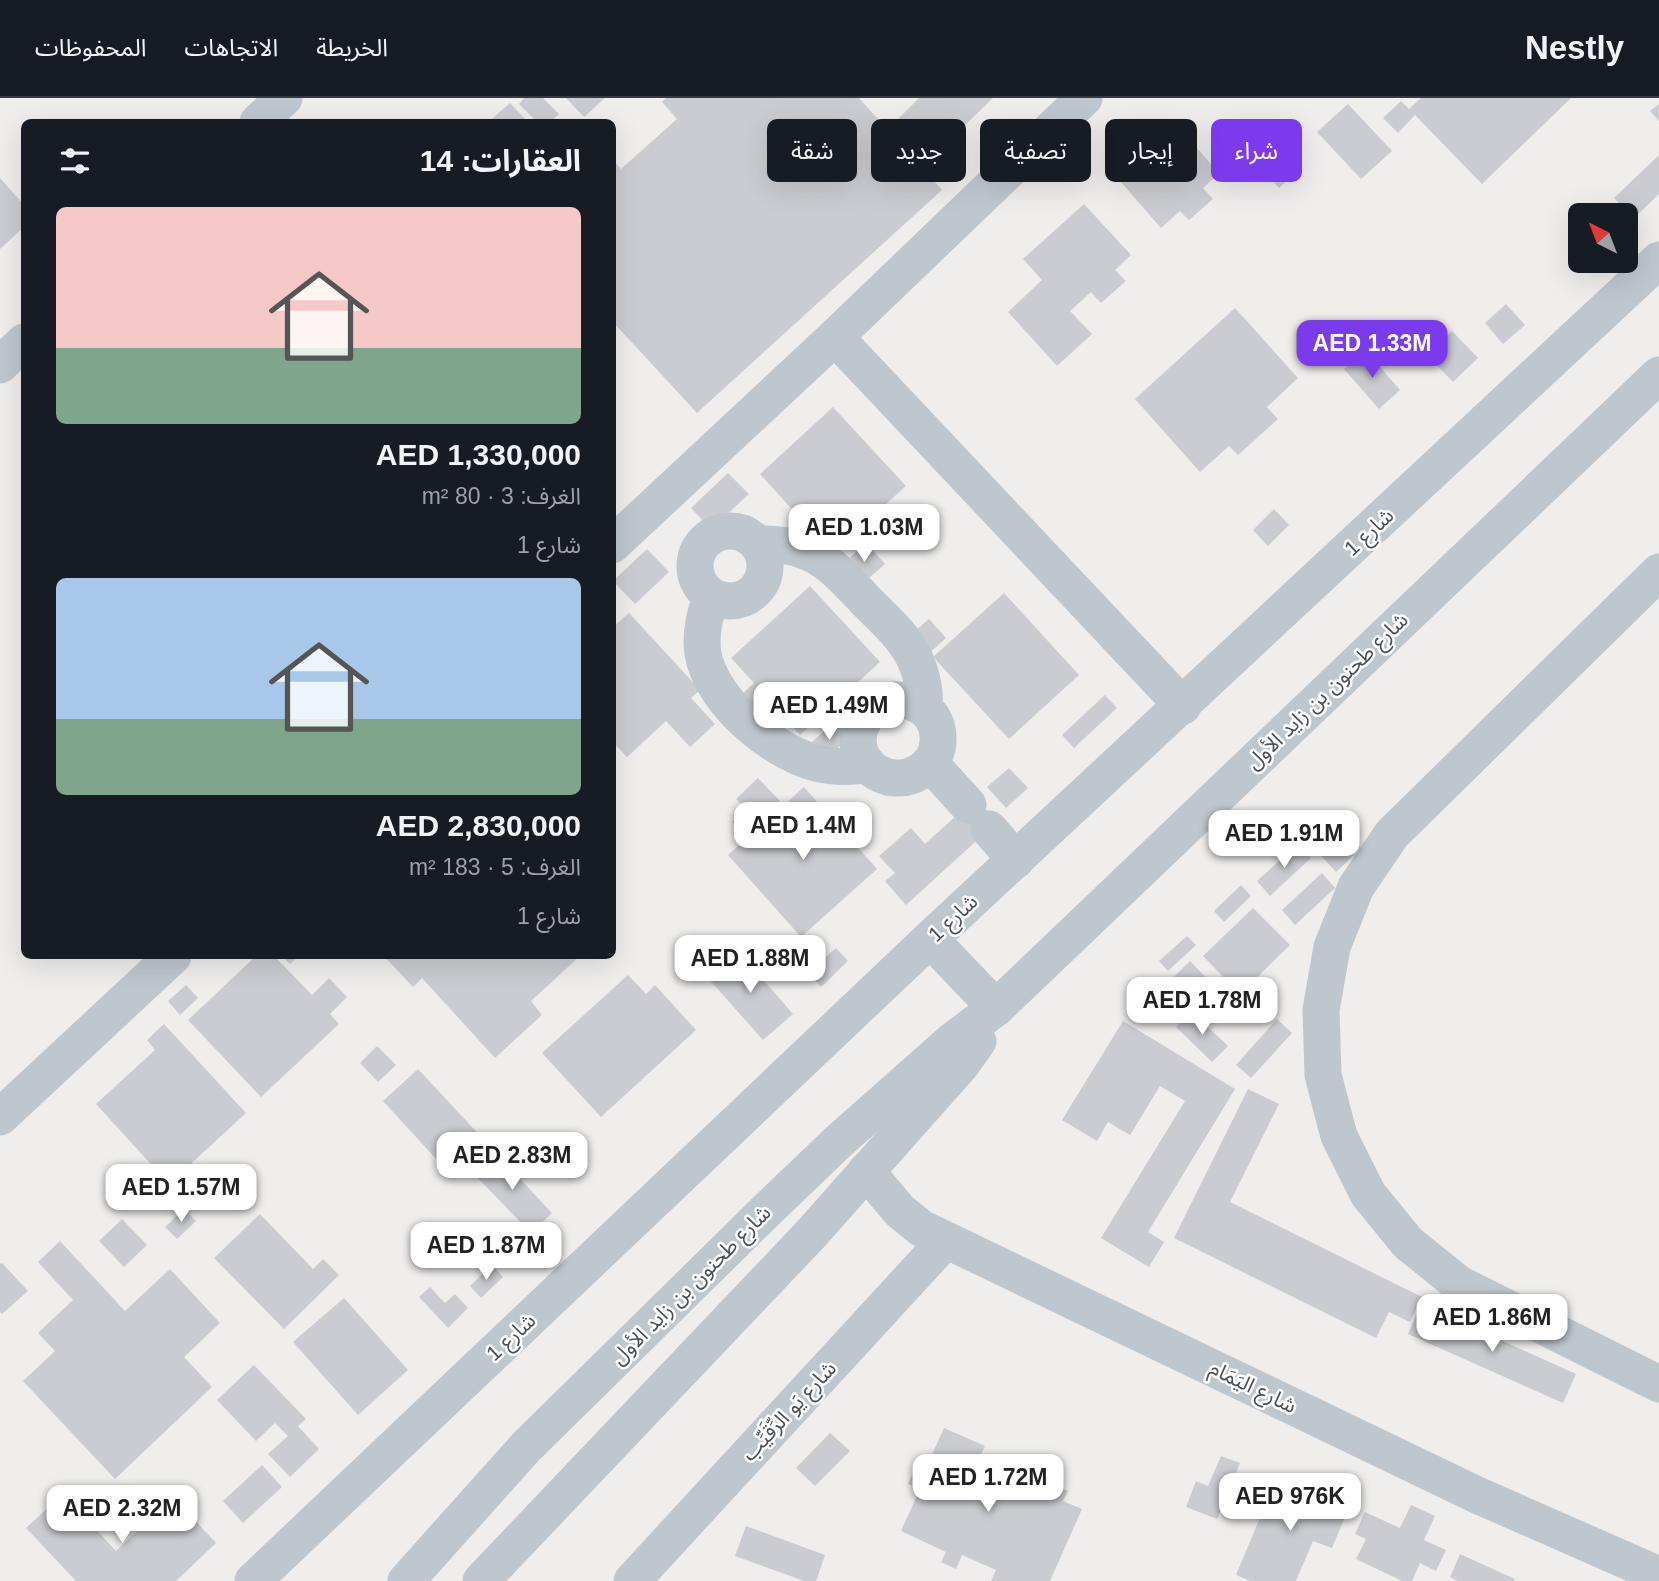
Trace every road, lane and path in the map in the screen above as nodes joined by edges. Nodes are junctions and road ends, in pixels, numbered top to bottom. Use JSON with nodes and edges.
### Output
{"nodes":[{"id":1,"x":284,"y":98,"type":"edge"},
{"id":2,"x":1084,"y":98,"type":"edge"},
{"id":3,"x":261,"y":119,"type":"edge"},
{"id":4,"x":1659,"y":260,"type":"edge"},
{"id":5,"x":835,"y":337,"type":"junction"},
{"id":6,"x":1659,"y":374,"type":"edge"},
{"id":7,"x":616,"y":541,"type":"edge"},
{"id":8,"x":758,"y":544,"type":"junction"},
{"id":9,"x":1659,"y":572,"type":"edge"},
{"id":10,"x":711,"y":596,"type":"junction"},
{"id":11,"x":1183,"y":706,"type":"junction"},
{"id":12,"x":925,"y":709,"type":"junction"},
{"id":13,"x":930,"y":763,"type":"junction"},
{"id":14,"x":867,"y":765,"type":"junction"},
{"id":15,"x":1016,"y":860,"type":"junction"},
{"id":16,"x":930,"y":939,"type":"junction"},
{"id":17,"x":170,"y":959,"type":"edge"},
{"id":18,"x":996,"y":1008,"type":"junction"},
{"id":19,"x":0,"y":1117,"type":"edge"},
{"id":20,"x":866,"y":1171,"type":"junction"},
{"id":21,"x":946,"y":1240,"type":"junction"},
{"id":22,"x":1659,"y":1384,"type":"edge"},
{"id":23,"x":1659,"y":1575,"type":"edge"},
{"id":24,"x":253,"y":1581,"type":"edge"},
{"id":25,"x":406,"y":1581,"type":"edge"},
{"id":26,"x":481,"y":1581,"type":"edge"},
{"id":27,"x":632,"y":1581,"type":"edge"}],
"edges":[{"from":1,"to":3,"type":"street"},
{"from":2,"to":5,"type":"street"},
{"from":4,"to":11,"type":"street","name":"شارع 1"},
{"from":5,"to":7,"type":"street"},
{"from":5,"to":11,"type":"street"},
{"from":6,"to":18,"type":"street","name":"شارع طحنون بن زايد الأول"},
{"from":8,"to":10,"type":"street"},
{"from":8,"to":10,"type":"street"},
{"from":8,"to":12,"type":"street"},
{"from":9,"to":22,"type":"street"},
{"from":10,"to":14,"type":"street"},
{"from":11,"to":15,"type":"street","name":"شارع 1"},
{"from":12,"to":13,"type":"street"},
{"from":12,"to":14,"type":"street"},
{"from":13,"to":14,"type":"street"},
{"from":13,"to":15,"type":"street"},
{"from":15,"to":16,"type":"street","name":"شارع 1"},
{"from":16,"to":18,"type":"street"},
{"from":16,"to":24,"type":"street","name":"شارع 1"},
{"from":17,"to":19,"type":"street"},
{"from":18,"to":20,"type":"street","name":"شارع طحنون بن زايد الأول"},
{"from":18,"to":25,"type":"street","name":"شارع طحنون بن زايد الأول"},
{"from":20,"to":21,"type":"street","name":"شارع اليَمَام"},
{"from":20,"to":26,"type":"street","name":"شارع طحنون بن زايد الأول"},
{"from":21,"to":23,"type":"street","name":"شارع اليَمَام"},
{"from":21,"to":27,"type":"street","name":"شارع يَو الرِّقَيِّب"}]}
